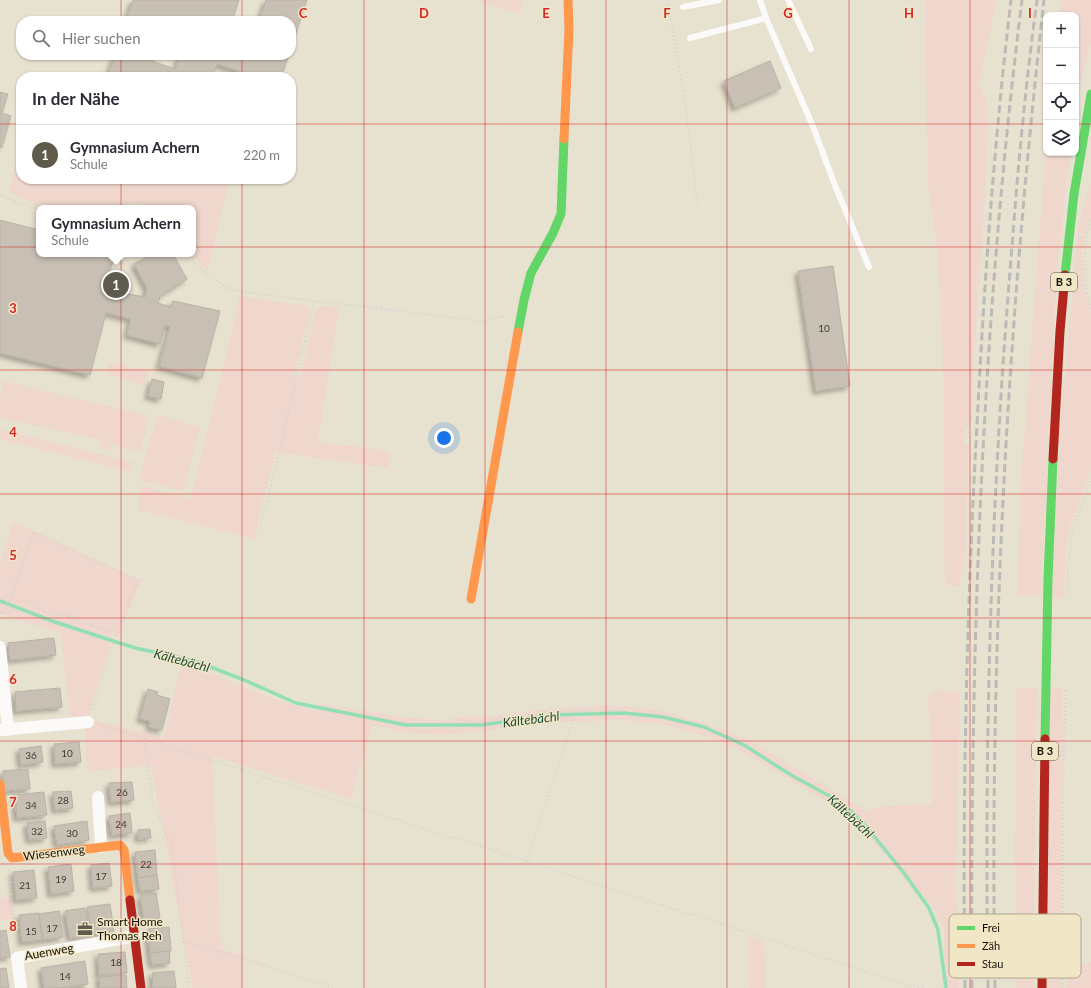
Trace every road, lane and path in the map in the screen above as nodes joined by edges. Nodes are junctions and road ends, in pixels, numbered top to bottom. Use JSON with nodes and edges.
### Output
{"nodes":[{"id":1,"x":568,"y":0,"type":"edge"},
{"id":2,"x":667,"y":0,"type":"edge"},
{"id":3,"x":718,"y":0,"type":"edge"},
{"id":4,"x":760,"y":0,"type":"edge"},
{"id":5,"x":788,"y":0,"type":"edge"},
{"id":6,"x":683,"y":7,"type":"dead end"},
{"id":7,"x":766,"y":18,"type":"junction"},
{"id":8,"x":690,"y":38,"type":"dead end"},
{"id":9,"x":811,"y":49,"type":"dead end"},
{"id":10,"x":1091,"y":94,"type":"edge"},
{"id":11,"x":1087,"y":130,"type":"edge"},
{"id":12,"x":1087,"y":143,"type":"edge"},
{"id":13,"x":1084,"y":192,"type":"dead end"},
{"id":14,"x":0,"y":195,"type":"edge"},
{"id":15,"x":697,"y":205,"type":"dead end"},
{"id":16,"x":36,"y":208,"type":"edge"},
{"id":17,"x":1072,"y":212,"type":"junction"},
{"id":18,"x":1091,"y":222,"type":"edge"},
{"id":19,"x":189,"y":257,"type":"edge"},
{"id":20,"x":870,"y":267,"type":"dead end"},
{"id":21,"x":314,"y":302,"type":"junction"},
{"id":22,"x":1091,"y":309,"type":"edge"},
{"id":23,"x":510,"y":316,"type":"dead end"},
{"id":24,"x":1091,"y":479,"type":"edge"},
{"id":25,"x":259,"y":532,"type":"dead end"},
{"id":26,"x":1068,"y":595,"type":"dead end"},
{"id":27,"x":471,"y":599,"type":"dead end"},
{"id":28,"x":10,"y":601,"type":"junction"},
{"id":29,"x":0,"y":614,"type":"edge"},
{"id":30,"x":117,"y":632,"type":"junction"},
{"id":31,"x":0,"y":647,"type":"edge"},
{"id":32,"x":1066,"y":690,"type":"dead end"},
{"id":33,"x":623,"y":710,"type":"dead end"},
{"id":34,"x":573,"y":711,"type":"junction"},
{"id":35,"x":453,"y":719,"type":"dead end"},
{"id":36,"x":88,"y":722,"type":"junction"},
{"id":37,"x":4,"y":730,"type":"edge"},
{"id":38,"x":144,"y":738,"type":"junction"},
{"id":39,"x":0,"y":784,"type":"edge"},
{"id":40,"x":98,"y":797,"type":"dead end"},
{"id":41,"x":168,"y":839,"type":"junction"},
{"id":42,"x":120,"y":845,"type":"junction"},
{"id":43,"x":101,"y":847,"type":"junction"},
{"id":44,"x":8,"y":853,"type":"junction"},
{"id":45,"x":528,"y":861,"type":"junction"},
{"id":46,"x":1043,"y":914,"type":"edge"},
{"id":47,"x":1063,"y":914,"type":"edge"},
{"id":48,"x":134,"y":936,"type":"junction"},
{"id":49,"x":183,"y":941,"type":"junction"},
{"id":50,"x":17,"y":958,"type":"junction"},
{"id":51,"x":1042,"y":978,"type":"edge"},
{"id":52,"x":1062,"y":978,"type":"edge"},
{"id":53,"x":21,"y":988,"type":"edge"},
{"id":54,"x":141,"y":988,"type":"edge"},
{"id":55,"x":189,"y":988,"type":"edge"},
{"id":56,"x":335,"y":988,"type":"edge"},
{"id":57,"x":923,"y":988,"type":"edge"},
{"id":58,"x":1042,"y":988,"type":"edge"},
{"id":59,"x":1062,"y":988,"type":"edge"}],
"edges":[{"from":1,"to":27,"type":"street"},
{"from":2,"to":15,"type":"path"},
{"from":3,"to":6,"type":"lane"},
{"from":4,"to":7,"type":"lane"},
{"from":5,"to":9,"type":"lane"},
{"from":7,"to":8,"type":"lane"},
{"from":7,"to":20,"type":"lane"},
{"from":10,"to":11,"type":"street","number":"B 3"},
{"from":11,"to":12,"type":"street","number":"B 3"},
{"from":12,"to":17,"type":"street","number":"B 3"},
{"from":13,"to":17,"type":"street"},
{"from":14,"to":16,"type":"path"},
{"from":17,"to":46,"type":"street","number":"B 3"},
{"from":18,"to":22,"type":"path"},
{"from":19,"to":21,"type":"path"},
{"from":21,"to":23,"type":"path"},
{"from":21,"to":25,"type":"path"},
{"from":24,"to":26,"type":"path"},
{"from":28,"to":29,"type":"path"},
{"from":28,"to":30,"type":"path"},
{"from":28,"to":30,"type":"path"},
{"from":30,"to":36,"type":"path"},
{"from":31,"to":37,"type":"street"},
{"from":32,"to":47,"type":"path"},
{"from":33,"to":34,"type":"path"},
{"from":34,"to":35,"type":"path"},
{"from":34,"to":45,"type":"path"},
{"from":36,"to":37,"type":"street"},
{"from":36,"to":38,"type":"path"},
{"from":38,"to":41,"type":"path"},
{"from":38,"to":45,"type":"path"},
{"from":39,"to":44,"type":"street","name":"Wiesenweg"},
{"from":40,"to":43,"type":"street","name":"Wiesenweg"},
{"from":41,"to":42,"type":"path"},
{"from":41,"to":49,"type":"path"},
{"from":42,"to":43,"type":"street","name":"Wiesenweg"},
{"from":42,"to":48,"type":"street"},
{"from":43,"to":44,"type":"street","name":"Wiesenweg"},
{"from":44,"to":50,"type":"path"},
{"from":45,"to":57,"type":"path"},
{"from":48,"to":50,"type":"street","name":"Auenweg"},
{"from":48,"to":54,"type":"street"},
{"from":49,"to":55,"type":"path"},
{"from":49,"to":56,"type":"path"},
{"from":50,"to":53,"type":"street","name":"Auenweg"},
{"from":51,"to":58,"type":"street","number":"B 3"},
{"from":52,"to":59,"type":"path"}]}
